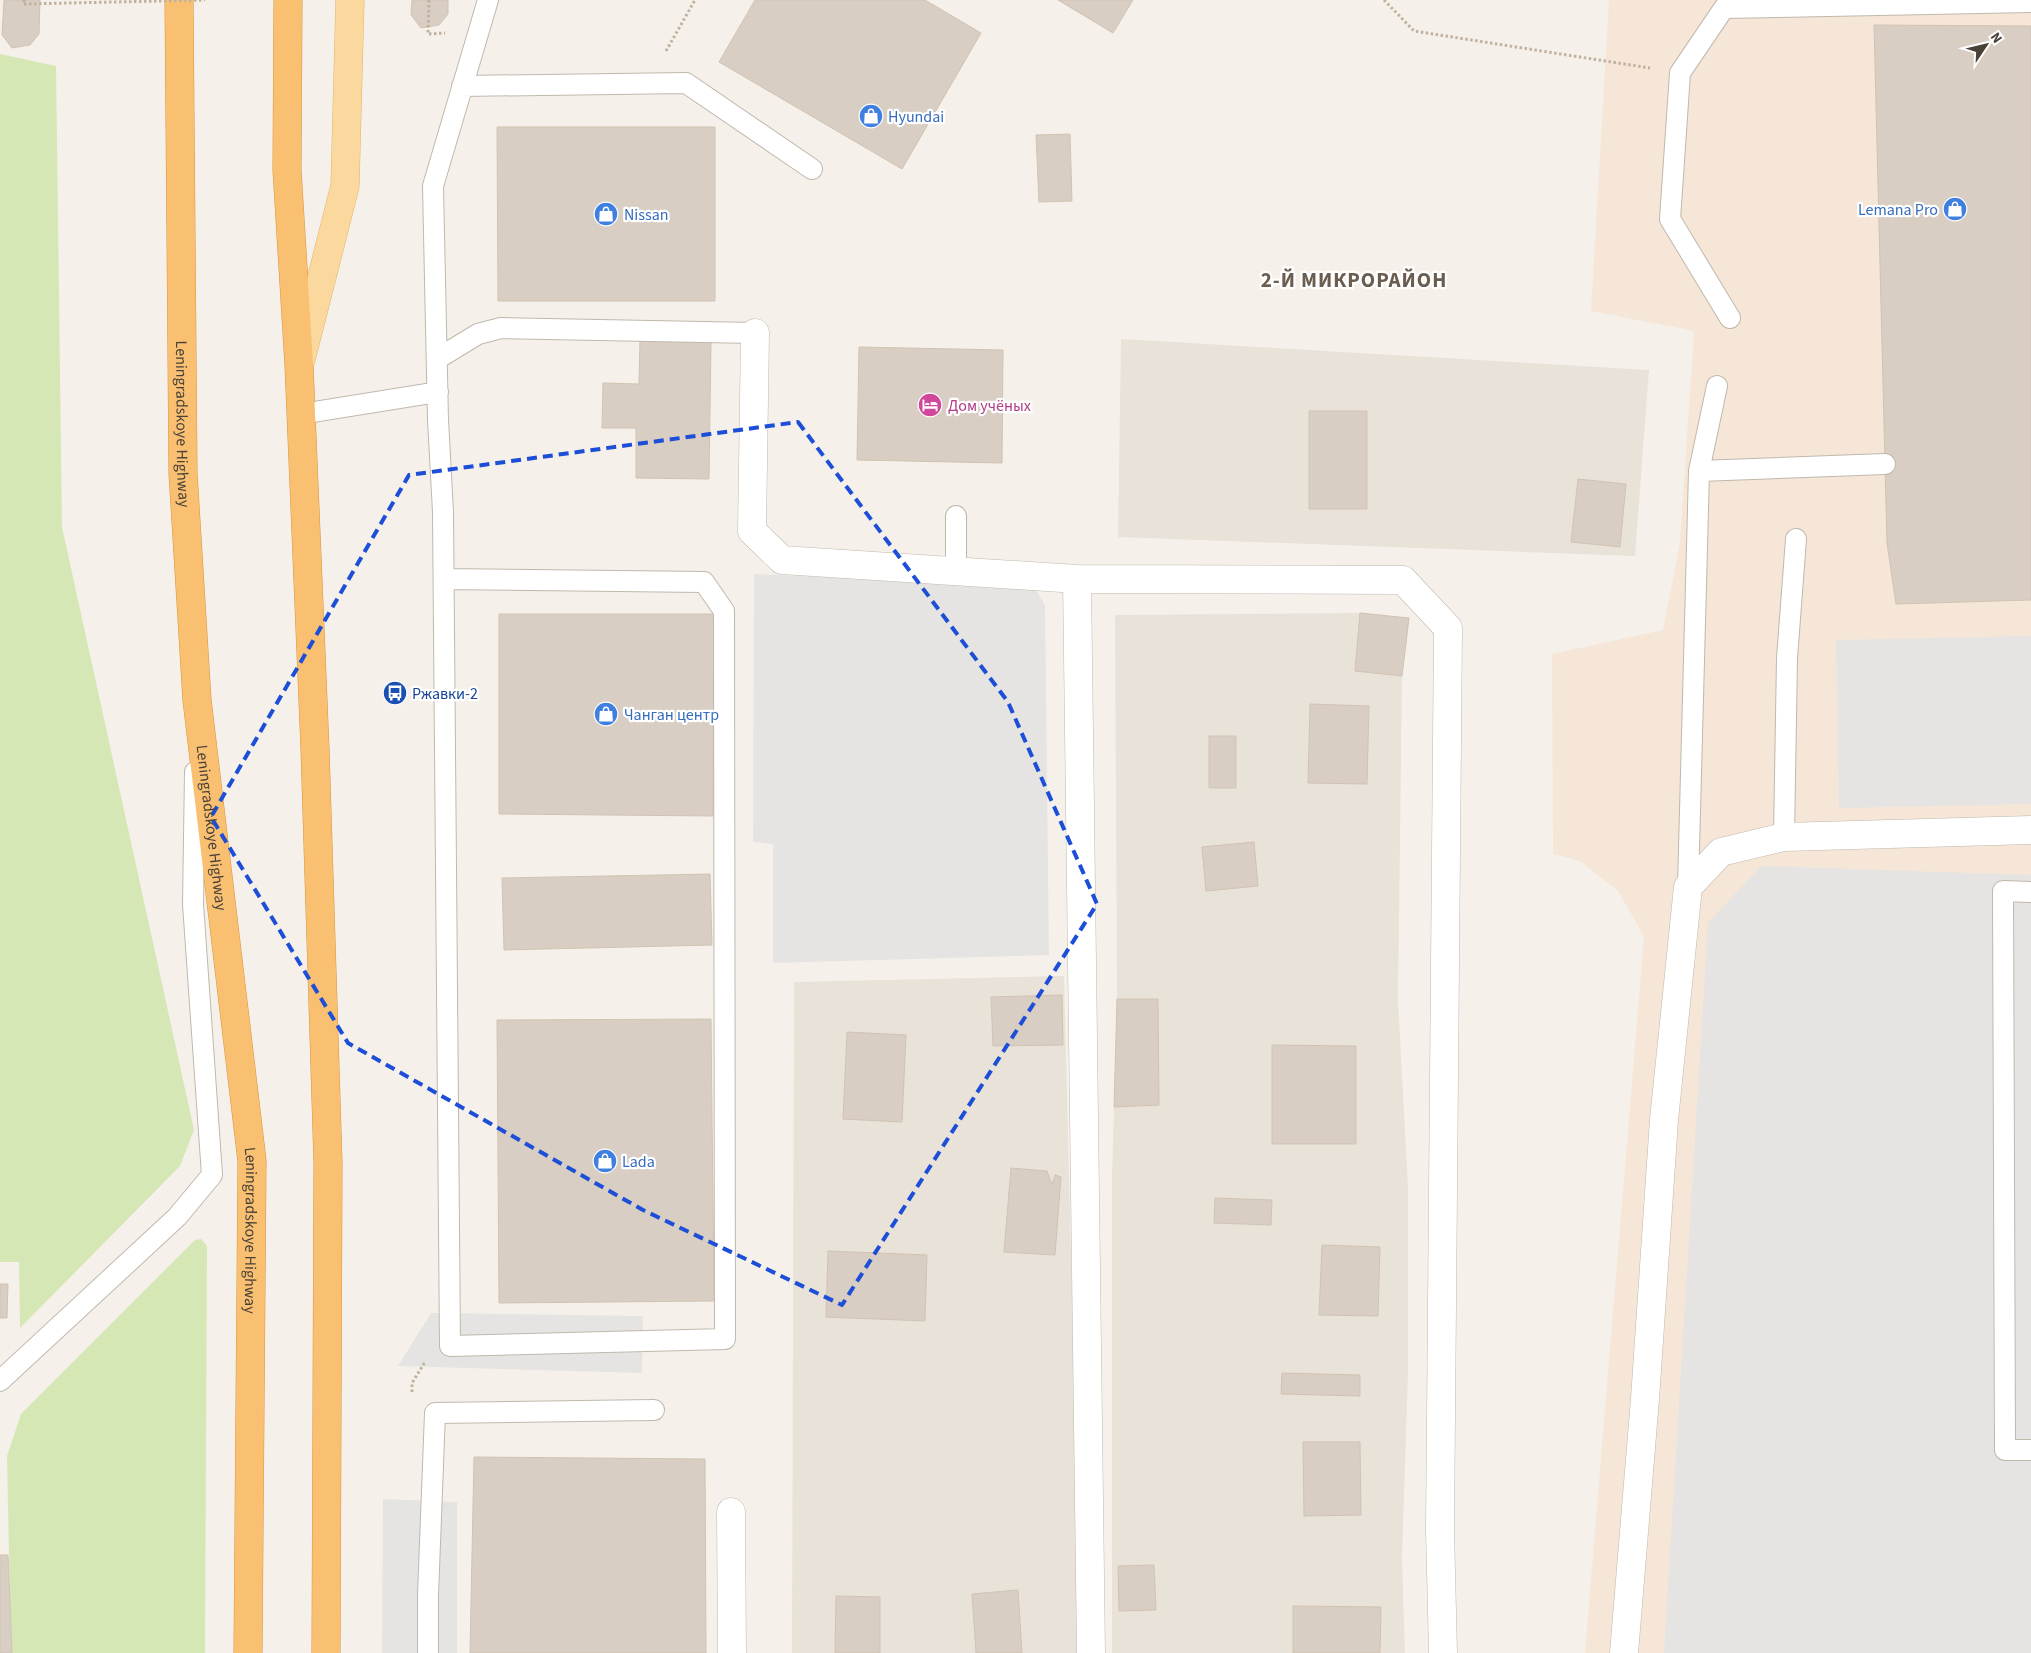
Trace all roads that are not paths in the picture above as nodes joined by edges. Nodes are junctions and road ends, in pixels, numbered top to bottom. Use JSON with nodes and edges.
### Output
{"nodes":[{"id":1,"x":179,"y":0,"type":"edge"},
{"id":2,"x":288,"y":0,"type":"edge"},
{"id":3,"x":350,"y":0,"type":"edge"},
{"id":4,"x":488,"y":0,"type":"edge"},
{"id":5,"x":2031,"y":2,"type":"edge"},
{"id":6,"x":462,"y":86,"type":"junction"},
{"id":7,"x":812,"y":168,"type":"dead end"},
{"id":8,"x":1730,"y":318,"type":"dead end"},
{"id":9,"x":754,"y":333,"type":"joint"},
{"id":10,"x":437,"y":359,"type":"junction"},
{"id":11,"x":299,"y":366,"type":"junction"},
{"id":12,"x":1717,"y":386,"type":"dead end"},
{"id":13,"x":438,"y":392,"type":"junction"},
{"id":14,"x":301,"y":414,"type":"junction"},
{"id":15,"x":1885,"y":464,"type":"dead end"},
{"id":16,"x":1700,"y":471,"type":"junction"},
{"id":17,"x":956,"y":516,"type":"dead end"},
{"id":18,"x":1796,"y":538,"type":"dead end"},
{"id":19,"x":956,"y":572,"type":"junction"},
{"id":20,"x":444,"y":579,"type":"junction"},
{"id":21,"x":1077,"y":580,"type":"junction"},
{"id":22,"x":197,"y":700,"type":"junction"},
{"id":23,"x":2031,"y":830,"type":"edge"},
{"id":24,"x":1784,"y":837,"type":"junction"},
{"id":25,"x":1688,"y":887,"type":"junction"},
{"id":26,"x":2031,"y":892,"type":"edge"},
{"id":27,"x":0,"y":1381,"type":"edge"},
{"id":28,"x":654,"y":1410,"type":"dead end"},
{"id":29,"x":2031,"y":1450,"type":"edge"},
{"id":30,"x":731,"y":1512,"type":"dead end"},
{"id":31,"x":248,"y":1653,"type":"edge"},
{"id":32,"x":326,"y":1653,"type":"edge"},
{"id":33,"x":428,"y":1653,"type":"edge"},
{"id":34,"x":732,"y":1653,"type":"edge"},
{"id":35,"x":1091,"y":1653,"type":"edge"},
{"id":36,"x":1443,"y":1653,"type":"edge"},
{"id":37,"x":1624,"y":1653,"type":"edge"}],
"edges":[{"from":1,"to":22,"type":"highway","name":"Leningradskoye Highway"},
{"from":2,"to":11,"type":"highway"},
{"from":3,"to":11,"type":"main road"},
{"from":4,"to":6,"type":"lane"},
{"from":5,"to":8,"type":"lane"},
{"from":6,"to":7,"type":"lane"},
{"from":6,"to":10,"type":"lane"},
{"from":9,"to":10,"type":"lane"},
{"from":9,"to":19,"type":"street"},
{"from":10,"to":13,"type":"lane"},
{"from":11,"to":14,"type":"highway"},
{"from":12,"to":16,"type":"lane"},
{"from":13,"to":14,"type":"lane"},
{"from":13,"to":20,"type":"lane"},
{"from":14,"to":32,"type":"highway"},
{"from":15,"to":16,"type":"lane"},
{"from":16,"to":25,"type":"lane"},
{"from":17,"to":19,"type":"lane"},
{"from":18,"to":24,"type":"lane"},
{"from":19,"to":21,"type":"street"},
{"from":20,"to":20,"type":"lane"},
{"from":21,"to":35,"type":"street"},
{"from":21,"to":36,"type":"street"},
{"from":22,"to":27,"type":"lane"},
{"from":22,"to":31,"type":"highway","name":"Leningradskoye Highway"},
{"from":23,"to":24,"type":"street"},
{"from":24,"to":25,"type":"street"},
{"from":25,"to":37,"type":"street"},
{"from":26,"to":29,"type":"lane"},
{"from":28,"to":33,"type":"lane"},
{"from":30,"to":34,"type":"street"}]}
